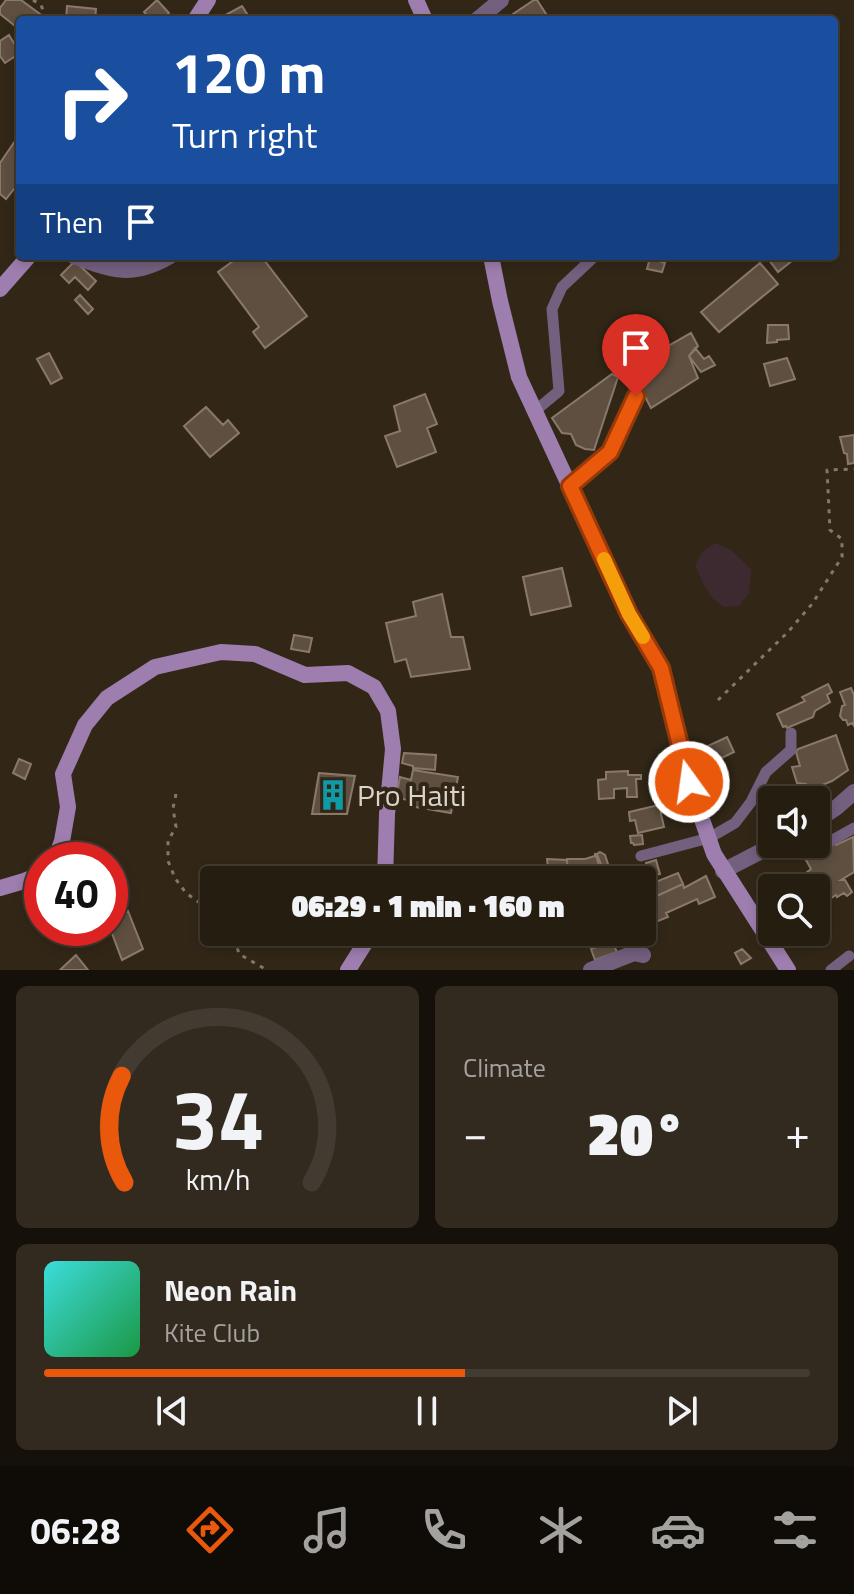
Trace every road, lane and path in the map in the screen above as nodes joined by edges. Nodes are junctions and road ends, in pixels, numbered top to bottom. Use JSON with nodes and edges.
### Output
{"nodes":[{"id":1,"x":33,"y":0,"type":"edge"},
{"id":2,"x":501,"y":0,"type":"edge"},
{"id":3,"x":45,"y":16,"type":"edge"},
{"id":4,"x":482,"y":16,"type":"edge"},
{"id":5,"x":25,"y":260,"type":"edge"},
{"id":6,"x":85,"y":260,"type":"edge"},
{"id":7,"x":163,"y":260,"type":"edge"},
{"id":8,"x":492,"y":260,"type":"edge"},
{"id":9,"x":591,"y":260,"type":"edge"},
{"id":10,"x":0,"y":289,"type":"edge"},
{"id":11,"x":636,"y":396,"type":"dead end"},
{"id":12,"x":535,"y":411,"type":"junction"},
{"id":13,"x":854,"y":469,"type":"edge"},
{"id":14,"x":570,"y":486,"type":"junction"},
{"id":15,"x":718,"y":700,"type":"dead end"},
{"id":16,"x":791,"y":733,"type":"dead end"},
{"id":17,"x":854,"y":792,"type":"edge"},
{"id":18,"x":176,"y":794,"type":"dead end"},
{"id":19,"x":830,"y":812,"type":"edge"},
{"id":20,"x":854,"y":828,"type":"edge"},
{"id":21,"x":709,"y":838,"type":"junction"},
{"id":22,"x":830,"y":841,"type":"edge"},
{"id":23,"x":62,"y":842,"type":"edge"},
{"id":24,"x":758,"y":853,"type":"edge"},
{"id":25,"x":641,"y":856,"type":"dead end"},
{"id":26,"x":385,"y":866,"type":"edge"},
{"id":27,"x":723,"y":871,"type":"junction"},
{"id":28,"x":24,"y":881,"type":"edge"},
{"id":29,"x":0,"y":888,"type":"edge"},
{"id":30,"x":200,"y":903,"type":"edge"},
{"id":31,"x":237,"y":946,"type":"edge"},
{"id":32,"x":363,"y":946,"type":"edge"},
{"id":33,"x":643,"y":955,"type":"dead end"},
{"id":34,"x":849,"y":956,"type":"dead end"},
{"id":35,"x":267,"y":970,"type":"edge"},
{"id":36,"x":348,"y":970,"type":"edge"},
{"id":37,"x":591,"y":970,"type":"edge"},
{"id":38,"x":788,"y":970,"type":"edge"},
{"id":39,"x":831,"y":970,"type":"edge"}],
"edges":[{"from":1,"to":3,"type":"path"},
{"from":2,"to":4,"type":"street"},
{"from":5,"to":10,"type":"street"},
{"from":6,"to":7,"type":"street"},
{"from":8,"to":12,"type":"street"},
{"from":9,"to":12,"type":"lane"},
{"from":11,"to":14,"type":"lane"},
{"from":12,"to":14,"type":"street"},
{"from":13,"to":15,"type":"path"},
{"from":14,"to":21,"type":"street"},
{"from":16,"to":21,"type":"lane"},
{"from":17,"to":19,"type":"street"},
{"from":18,"to":30,"type":"path"},
{"from":20,"to":22,"type":"lane"},
{"from":21,"to":25,"type":"lane"},
{"from":21,"to":27,"type":"street"},
{"from":23,"to":26,"type":"street"},
{"from":24,"to":27,"type":"street"},
{"from":27,"to":38,"type":"street"},
{"from":28,"to":29,"type":"street"},
{"from":31,"to":35,"type":"path"},
{"from":32,"to":36,"type":"street"},
{"from":33,"to":37,"type":"street"},
{"from":34,"to":39,"type":"lane"}]}
